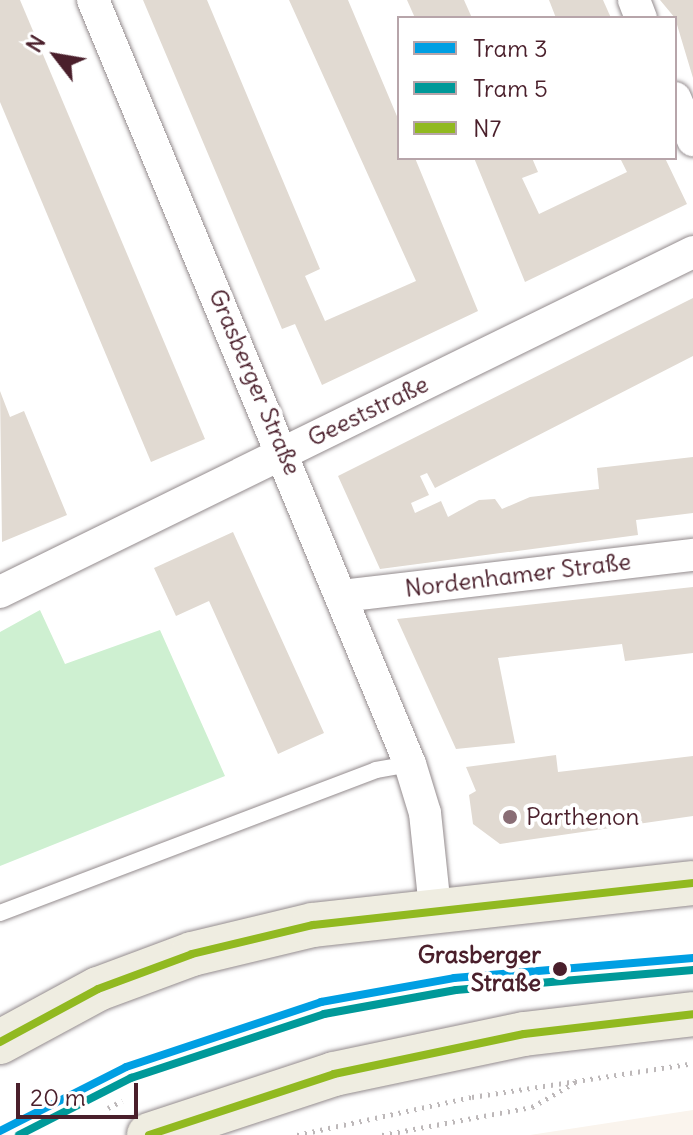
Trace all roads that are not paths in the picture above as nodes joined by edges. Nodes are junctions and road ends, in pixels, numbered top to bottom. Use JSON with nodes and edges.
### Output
{"nodes":[{"id":1,"x":93,"y":0,"type":"edge"},
{"id":2,"x":677,"y":103,"type":"edge"},
{"id":3,"x":693,"y":140,"type":"edge"},
{"id":4,"x":693,"y":252,"type":"edge"},
{"id":5,"x":285,"y":451,"type":"junction"},
{"id":6,"x":693,"y":555,"type":"edge"},
{"id":7,"x":0,"y":592,"type":"edge"},
{"id":8,"x":342,"y":596,"type":"junction"},
{"id":9,"x":410,"y":764,"type":"junction"},
{"id":10,"x":693,"y":883,"type":"edge"},
{"id":11,"x":435,"y":908,"type":"junction"},
{"id":12,"x":0,"y":913,"type":"edge"},
{"id":13,"x":693,"y":1014,"type":"edge"},
{"id":14,"x":0,"y":1042,"type":"edge"},
{"id":15,"x":149,"y":1135,"type":"edge"}],
"edges":[{"from":1,"to":5,"type":"street","name":"Grasberger Straße"},
{"from":2,"to":3,"type":"street"},
{"from":4,"to":5,"type":"street","name":"Geeststraße"},
{"from":5,"to":7,"type":"street","name":"Geeststraße"},
{"from":5,"to":8,"type":"street","name":"Grasberger Straße"},
{"from":6,"to":8,"type":"street","name":"Nordenhamer Straße"},
{"from":8,"to":9,"type":"street","name":"Grasberger Straße"},
{"from":9,"to":11,"type":"street","name":"Grasberger Straße"},
{"from":9,"to":12,"type":"lane"},
{"from":10,"to":11,"type":"main road"},
{"from":11,"to":14,"type":"main road"},
{"from":13,"to":15,"type":"main road"}]}
